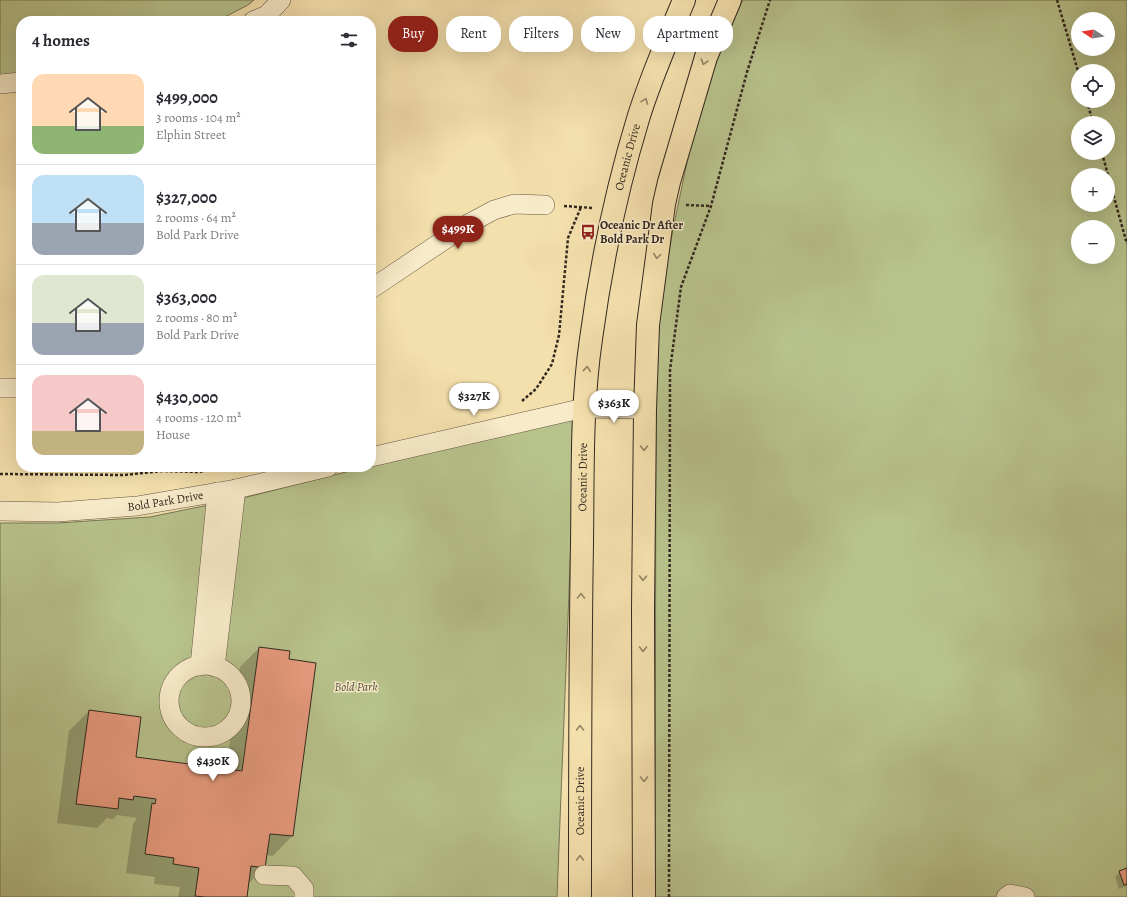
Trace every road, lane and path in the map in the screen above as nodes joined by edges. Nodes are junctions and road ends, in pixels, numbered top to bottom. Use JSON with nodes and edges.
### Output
{"nodes":[{"id":1,"x":281,"y":0,"type":"edge"},
{"id":2,"x":684,"y":0,"type":"edge"},
{"id":3,"x":730,"y":0,"type":"edge"},
{"id":4,"x":770,"y":0,"type":"edge"},
{"id":5,"x":1057,"y":0,"type":"edge"},
{"id":6,"x":267,"y":16,"type":"edge"},
{"id":7,"x":1076,"y":64,"type":"edge"},
{"id":8,"x":16,"y":82,"type":"edge"},
{"id":9,"x":0,"y":84,"type":"edge"},
{"id":10,"x":1115,"y":201,"type":"edge"},
{"id":11,"x":545,"y":205,"type":"dead end"},
{"id":12,"x":581,"y":207,"type":"dead end"},
{"id":13,"x":1127,"y":244,"type":"edge"},
{"id":14,"x":376,"y":286,"type":"edge"},
{"id":15,"x":0,"y":388,"type":"edge"},
{"id":16,"x":16,"y":388,"type":"edge"},
{"id":17,"x":518,"y":404,"type":"dead end"},
{"id":18,"x":584,"y":408,"type":"junction"},
{"id":19,"x":645,"y":409,"type":"junction"},
{"id":20,"x":376,"y":456,"type":"edge"},
{"id":21,"x":153,"y":472,"type":"edge"},
{"id":22,"x":307,"y":472,"type":"edge"},
{"id":23,"x":0,"y":474,"type":"edge"},
{"id":24,"x":236,"y":489,"type":"junction"},
{"id":25,"x":217,"y":492,"type":"junction"},
{"id":26,"x":0,"y":512,"type":"edge"},
{"id":27,"x":264,"y":876,"type":"dead end"},
{"id":28,"x":304,"y":897,"type":"edge"},
{"id":29,"x":580,"y":897,"type":"edge"},
{"id":30,"x":644,"y":897,"type":"edge"},
{"id":31,"x":669,"y":897,"type":"edge"},
{"id":32,"x":1006,"y":897,"type":"edge"},
{"id":33,"x":1025,"y":897,"type":"edge"}],
"edges":[{"from":1,"to":6,"type":"street"},
{"from":18,"to":2,"type":"main road","name":"Oceanic Drive","one_way":true},
{"from":3,"to":19,"type":"main road","one_way":true},
{"from":4,"to":31,"type":"path"},
{"from":5,"to":7,"type":"path"},
{"from":8,"to":9,"type":"street"},
{"from":10,"to":13,"type":"path"},
{"from":11,"to":14,"type":"street"},
{"from":12,"to":17,"type":"path"},
{"from":15,"to":16,"type":"street"},
{"from":18,"to":19,"type":"street"},
{"from":18,"to":20,"type":"street"},
{"from":29,"to":18,"type":"main road","name":"Oceanic Drive","one_way":true},
{"from":19,"to":30,"type":"main road","one_way":true},
{"from":21,"to":23,"type":"path"},
{"from":22,"to":24,"type":"street","name":"Bold Park Drive"},
{"from":24,"to":25,"type":"street","name":"Bold Park Drive"},
{"from":24,"to":25,"type":"street"},
{"from":25,"to":26,"type":"street","name":"Bold Park Drive"},
{"from":27,"to":28,"type":"street"},
{"from":32,"to":33,"type":"street"}]}
